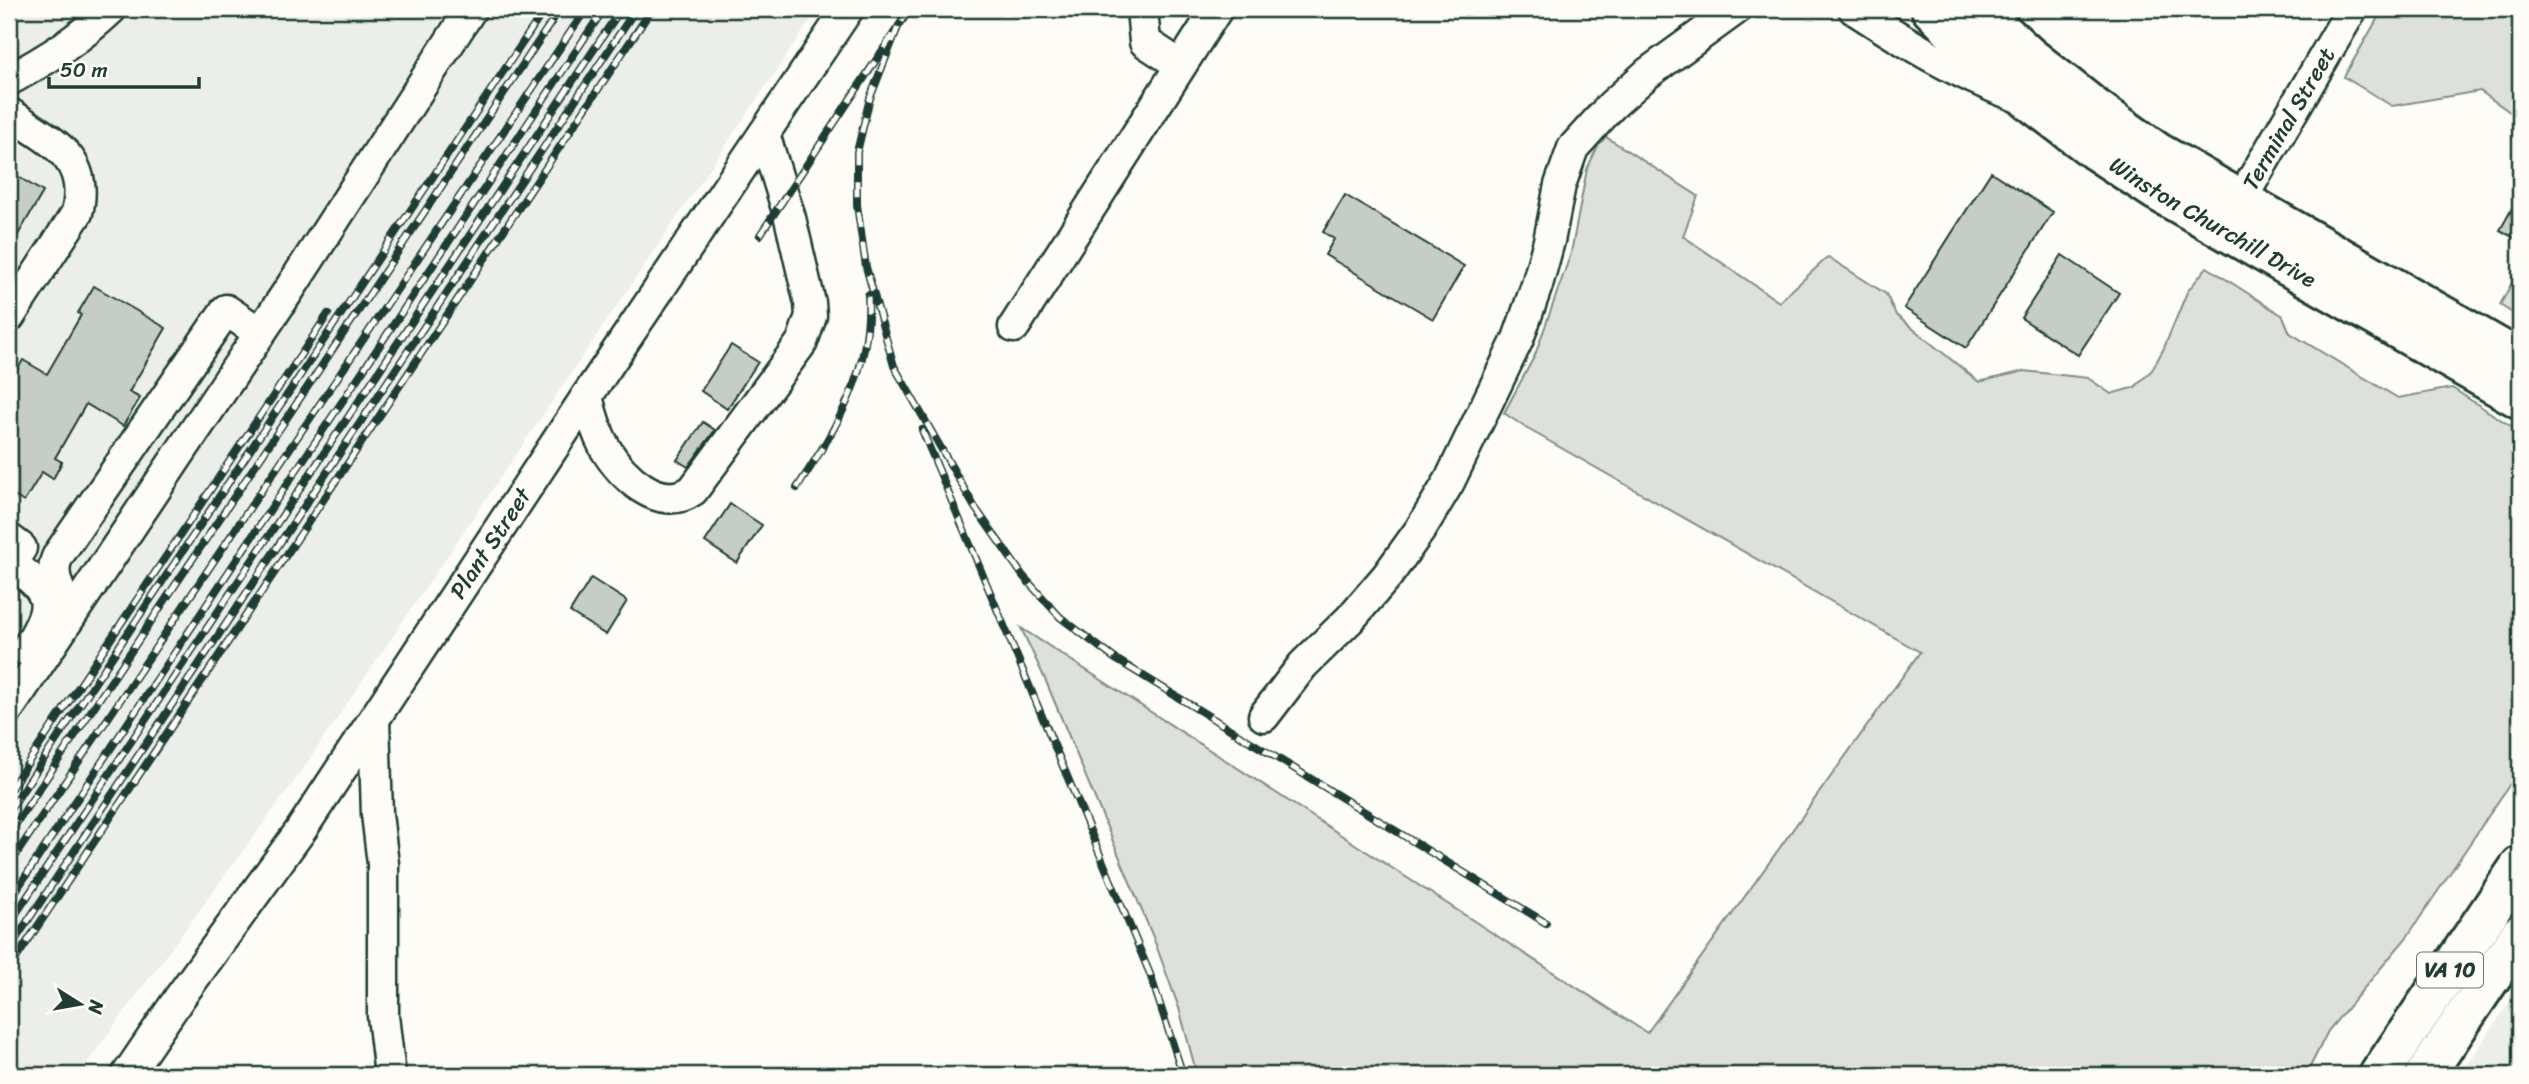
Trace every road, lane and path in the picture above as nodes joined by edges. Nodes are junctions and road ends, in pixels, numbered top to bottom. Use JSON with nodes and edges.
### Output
{"nodes":[{"id":1,"x":111,"y":9,"type":"edge"},
{"id":2,"x":471,"y":9,"type":"edge"},
{"id":3,"x":848,"y":9,"type":"edge"},
{"id":4,"x":1142,"y":9,"type":"edge"},
{"id":5,"x":1217,"y":9,"type":"edge"},
{"id":6,"x":1736,"y":9,"type":"edge"},
{"id":7,"x":1854,"y":9,"type":"edge"},
{"id":8,"x":1931,"y":9,"type":"edge"},
{"id":9,"x":1978,"y":9,"type":"edge"},
{"id":10,"x":2352,"y":9,"type":"edge"},
{"id":11,"x":1180,"y":65,"type":"junction"},
{"id":12,"x":9,"y":80,"type":"edge"},
{"id":13,"x":2030,"y":101,"type":"junction"},
{"id":14,"x":9,"y":113,"type":"edge"},
{"id":15,"x":764,"y":134,"type":"junction"},
{"id":16,"x":2232,"y":214,"type":"junction"},
{"id":17,"x":9,"y":317,"type":"edge"},
{"id":18,"x":1014,"y":327,"type":"dead end"},
{"id":19,"x":260,"y":333,"type":"junction"},
{"id":20,"x":2520,"y":360,"type":"edge"},
{"id":21,"x":587,"y":396,"type":"junction"},
{"id":22,"x":2520,"y":399,"type":"edge"},
{"id":23,"x":9,"y":556,"type":"edge"},
{"id":24,"x":74,"y":609,"type":"junction"},
{"id":25,"x":30,"y":674,"type":"junction"},
{"id":26,"x":9,"y":708,"type":"edge"},
{"id":27,"x":1264,"y":716,"type":"dead end"},
{"id":28,"x":374,"y":720,"type":"junction"},
{"id":29,"x":2520,"y":866,"type":"edge"},
{"id":30,"x":2520,"y":934,"type":"edge"},
{"id":31,"x":127,"y":1075,"type":"edge"},
{"id":32,"x":390,"y":1075,"type":"edge"},
{"id":33,"x":2379,"y":1075,"type":"edge"},
{"id":34,"x":2425,"y":1075,"type":"edge"}],
"edges":[{"from":1,"to":12,"type":"street"},
{"from":2,"to":19,"type":"street"},
{"from":3,"to":15,"type":"street","name":"Plant Street"},
{"from":4,"to":11,"type":"street"},
{"from":5,"to":11,"type":"street"},
{"from":6,"to":27,"type":"street"},
{"from":7,"to":13,"type":"street"},
{"from":8,"to":13,"type":"highway","name":"Winston Churchill Drive"},
{"from":9,"to":16,"type":"highway","name":"Winston Churchill Drive"},
{"from":10,"to":16,"type":"street","name":"Terminal Street"},
{"from":11,"to":18,"type":"street"},
{"from":13,"to":16,"type":"highway","name":"Winston Churchill Drive"},
{"from":14,"to":17,"type":"street"},
{"from":15,"to":21,"type":"street","name":"Plant Street"},
{"from":15,"to":21,"type":"street"},
{"from":16,"to":20,"type":"highway","name":"Winston Churchill Drive"},
{"from":16,"to":22,"type":"highway","name":"Winston Churchill Drive"},
{"from":19,"to":24,"type":"street"},
{"from":19,"to":24,"type":"street"},
{"from":21,"to":28,"type":"street","name":"Plant Street"},
{"from":23,"to":25,"type":"street"},
{"from":24,"to":25,"type":"street"},
{"from":25,"to":26,"type":"street"},
{"from":28,"to":31,"type":"street","name":"Plant Street"},
{"from":28,"to":32,"type":"street"},
{"from":29,"to":33,"type":"highway","number":"VA 10"},
{"from":30,"to":34,"type":"highway","number":"VA 10"}]}
